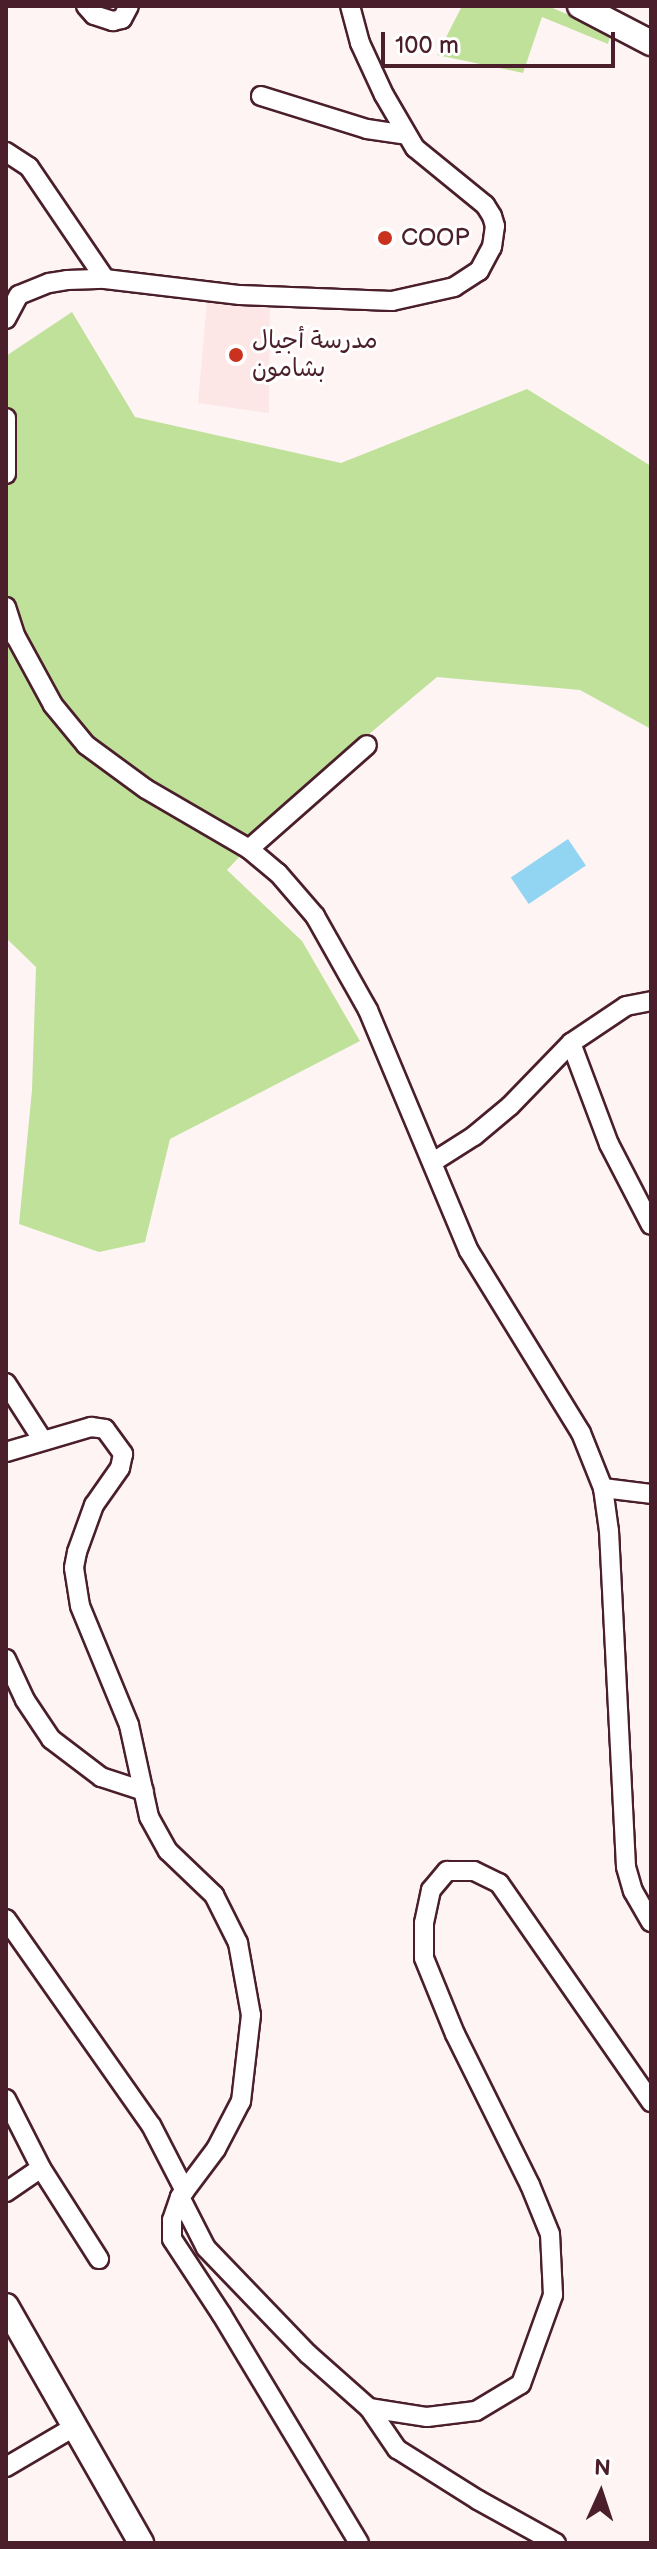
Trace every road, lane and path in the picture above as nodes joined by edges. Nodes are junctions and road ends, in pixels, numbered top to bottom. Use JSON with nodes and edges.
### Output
{"nodes":[{"id":1,"x":86,"y":6,"type":"edge"},
{"id":2,"x":129,"y":6,"type":"edge"},
{"id":3,"x":350,"y":6,"type":"edge"},
{"id":4,"x":580,"y":6,"type":"edge"},
{"id":5,"x":651,"y":43,"type":"edge"},
{"id":6,"x":261,"y":96,"type":"dead end"},
{"id":7,"x":407,"y":135,"type":"junction"},
{"id":8,"x":6,"y":152,"type":"edge"},
{"id":9,"x":105,"y":279,"type":"junction"},
{"id":10,"x":6,"y":319,"type":"edge"},
{"id":11,"x":6,"y":418,"type":"edge"},
{"id":12,"x":6,"y":474,"type":"edge"},
{"id":13,"x":6,"y":607,"type":"edge"},
{"id":14,"x":367,"y":745,"type":"dead end"},
{"id":15,"x":249,"y":849,"type":"junction"},
{"id":16,"x":651,"y":1001,"type":"edge"},
{"id":17,"x":571,"y":1043,"type":"junction"},
{"id":18,"x":433,"y":1162,"type":"junction"},
{"id":19,"x":651,"y":1225,"type":"edge"},
{"id":20,"x":6,"y":1383,"type":"edge"},
{"id":21,"x":42,"y":1439,"type":"junction"},
{"id":22,"x":6,"y":1452,"type":"edge"},
{"id":23,"x":603,"y":1488,"type":"junction"},
{"id":24,"x":651,"y":1494,"type":"edge"},
{"id":25,"x":6,"y":1659,"type":"edge"},
{"id":26,"x":144,"y":1791,"type":"junction"},
{"id":27,"x":6,"y":1919,"type":"edge"},
{"id":28,"x":651,"y":1922,"type":"edge"},
{"id":29,"x":6,"y":2099,"type":"edge"},
{"id":30,"x":651,"y":2102,"type":"edge"},
{"id":31,"x":41,"y":2168,"type":"junction"},
{"id":32,"x":6,"y":2192,"type":"edge"},
{"id":33,"x":182,"y":2194,"type":"junction"},
{"id":34,"x":99,"y":2259,"type":"dead end"},
{"id":35,"x":6,"y":2306,"type":"edge"},
{"id":36,"x":369,"y":2408,"type":"junction"},
{"id":37,"x":74,"y":2427,"type":"junction"},
{"id":38,"x":6,"y":2467,"type":"edge"},
{"id":39,"x":141,"y":2543,"type":"edge"},
{"id":40,"x":359,"y":2543,"type":"edge"},
{"id":41,"x":556,"y":2543,"type":"edge"}],
"edges":[{"from":1,"to":2,"type":"street"},
{"from":3,"to":7,"type":"street"},
{"from":4,"to":5,"type":"main road"},
{"from":6,"to":7,"type":"street"},
{"from":7,"to":9,"type":"street"},
{"from":8,"to":9,"type":"street"},
{"from":9,"to":10,"type":"street"},
{"from":11,"to":12,"type":"street"},
{"from":13,"to":15,"type":"street"},
{"from":14,"to":15,"type":"street"},
{"from":15,"to":18,"type":"street"},
{"from":16,"to":17,"type":"street"},
{"from":17,"to":18,"type":"street"},
{"from":17,"to":19,"type":"street"},
{"from":18,"to":23,"type":"street"},
{"from":20,"to":21,"type":"street"},
{"from":21,"to":22,"type":"street"},
{"from":21,"to":26,"type":"street"},
{"from":23,"to":24,"type":"street"},
{"from":23,"to":28,"type":"street"},
{"from":25,"to":26,"type":"street"},
{"from":26,"to":33,"type":"street"},
{"from":27,"to":33,"type":"street"},
{"from":29,"to":31,"type":"street"},
{"from":30,"to":36,"type":"street"},
{"from":31,"to":32,"type":"street"},
{"from":31,"to":34,"type":"street"},
{"from":33,"to":36,"type":"street"},
{"from":33,"to":40,"type":"street"},
{"from":35,"to":37,"type":"main road"},
{"from":36,"to":41,"type":"street"},
{"from":37,"to":38,"type":"street"},
{"from":37,"to":39,"type":"main road"}]}
